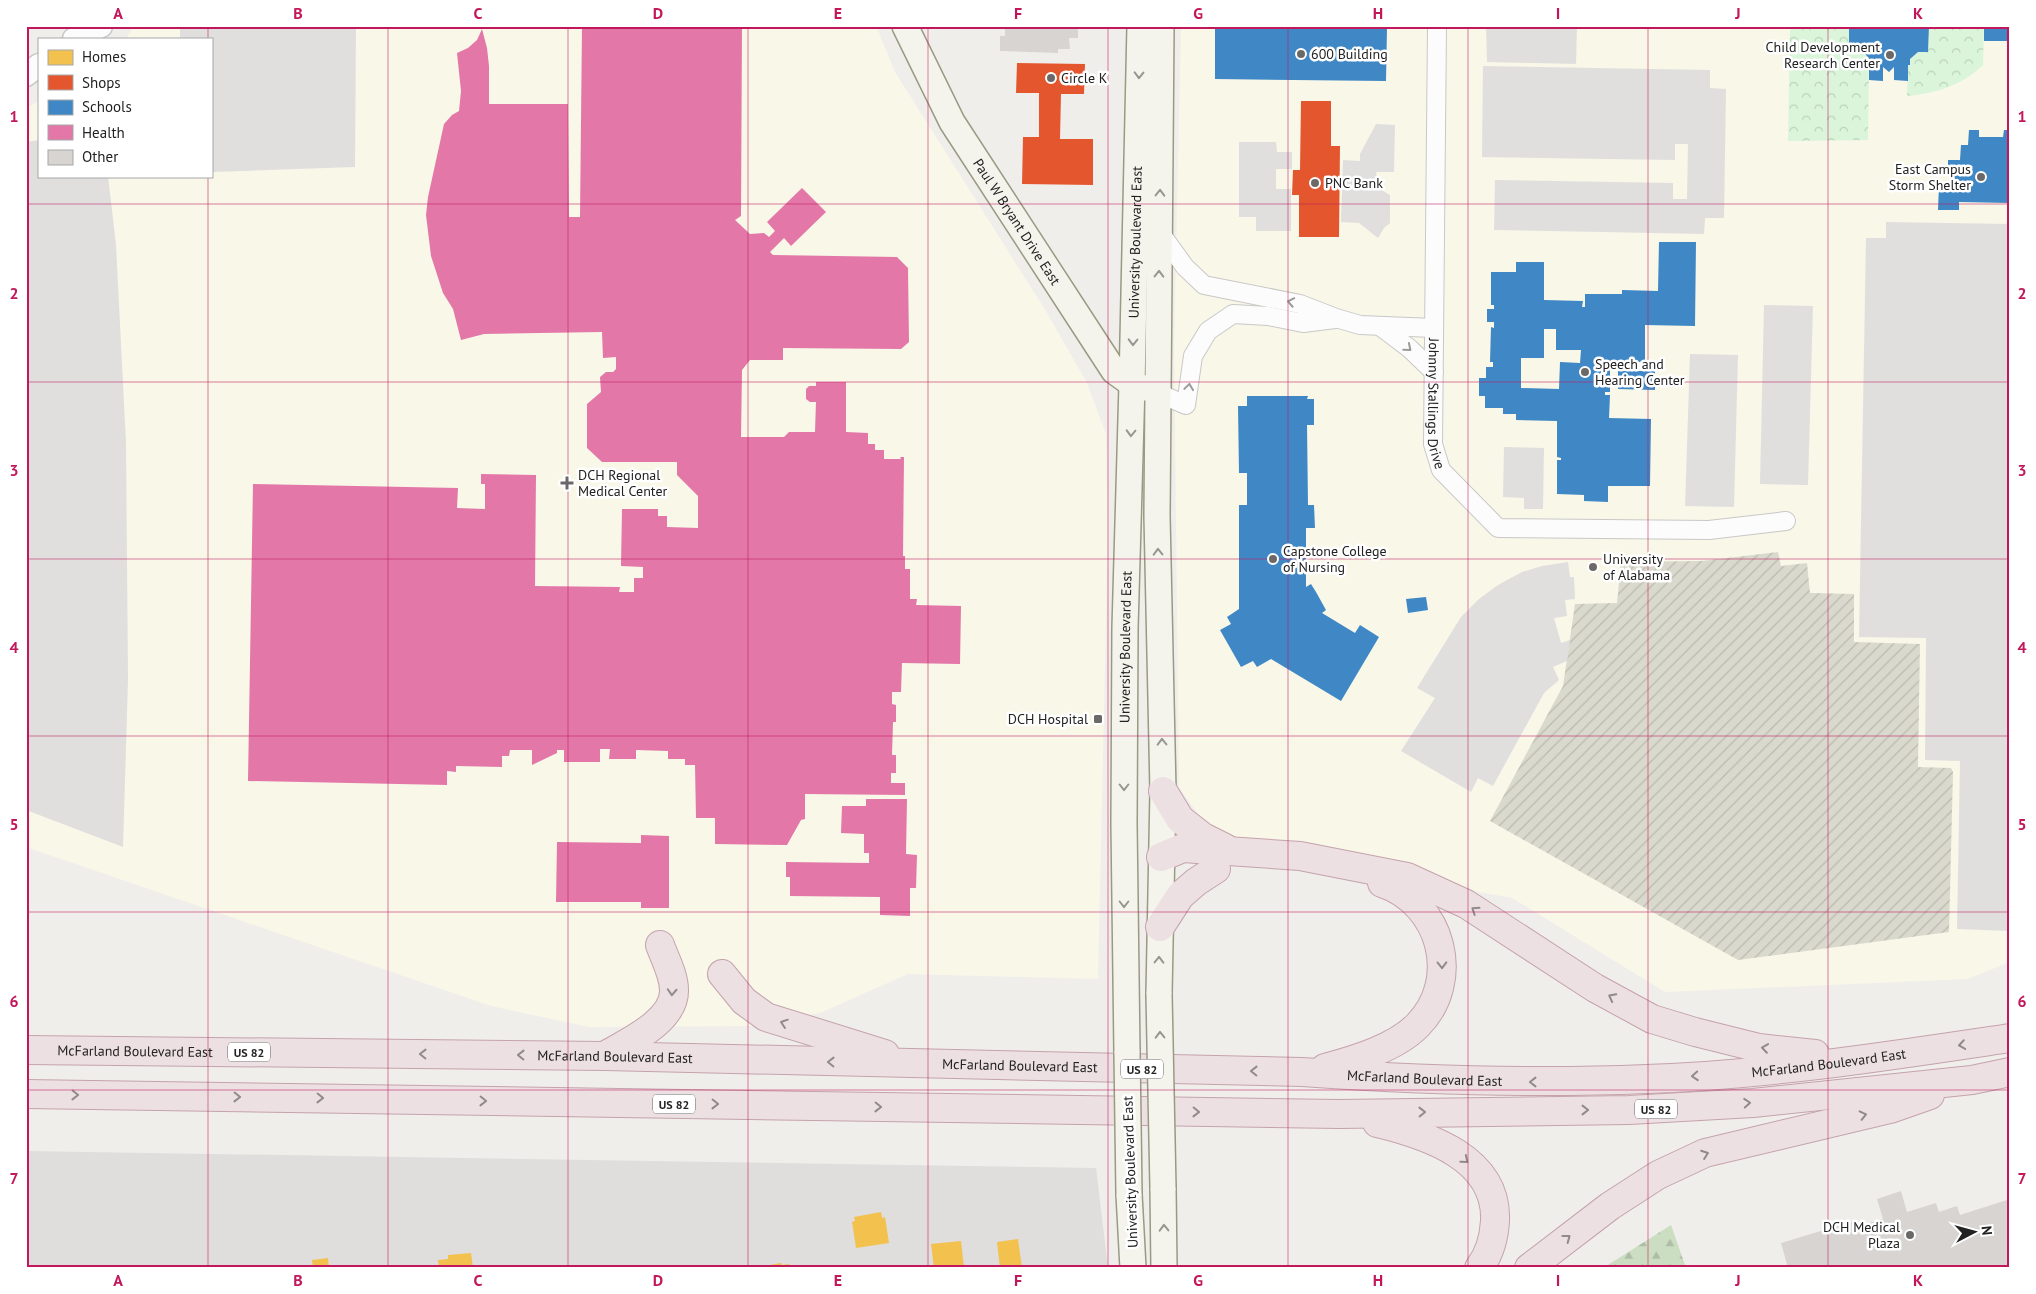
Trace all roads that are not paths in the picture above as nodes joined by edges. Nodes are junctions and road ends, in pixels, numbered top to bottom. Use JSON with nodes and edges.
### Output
{"nodes":[{"id":1,"x":101,"y":26,"type":"edge"},
{"id":2,"x":905,"y":26,"type":"edge"},
{"id":3,"x":1140,"y":26,"type":"edge"},
{"id":4,"x":1162,"y":26,"type":"edge"},
{"id":5,"x":1437,"y":26,"type":"edge"},
{"id":6,"x":74,"y":38,"type":"edge"},
{"id":7,"x":38,"y":66,"type":"edge"},
{"id":8,"x":26,"y":75,"type":"edge"},
{"id":9,"x":1159,"y":231,"type":"junction"},
{"id":10,"x":1336,"y":318,"type":"junction"},
{"id":11,"x":1381,"y":327,"type":"junction"},
{"id":12,"x":1434,"y":328,"type":"junction"},
{"id":13,"x":1434,"y":372,"type":"junction"},
{"id":14,"x":1132,"y":384,"type":"junction"},
{"id":15,"x":1158,"y":393,"type":"junction"},
{"id":16,"x":1786,"y":521,"type":"dead end"},
{"id":17,"x":1163,"y":791,"type":"junction"},
{"id":18,"x":1161,"y":857,"type":"junction"},
{"id":19,"x":1224,"y":861,"type":"junction"},
{"id":20,"x":1160,"y":927,"type":"junction"},
{"id":21,"x":660,"y":945,"type":"dead end"},
{"id":22,"x":722,"y":974,"type":"dead end"},
{"id":23,"x":2010,"y":1038,"type":"edge"},
{"id":24,"x":26,"y":1050,"type":"edge"},
{"id":25,"x":604,"y":1056,"type":"junction"},
{"id":26,"x":1866,"y":1060,"type":"junction"},
{"id":27,"x":914,"y":1064,"type":"junction"},
{"id":28,"x":1302,"y":1072,"type":"junction"},
{"id":29,"x":2010,"y":1072,"type":"edge"},
{"id":30,"x":1972,"y":1080,"type":"junction"},
{"id":31,"x":26,"y":1094,"type":"edge"},
{"id":32,"x":1339,"y":1114,"type":"junction"},
{"id":33,"x":1133,"y":1268,"type":"edge"},
{"id":34,"x":1164,"y":1268,"type":"edge"},
{"id":35,"x":1479,"y":1268,"type":"edge"},
{"id":36,"x":1529,"y":1268,"type":"edge"}],
"edges":[{"from":1,"to":6,"type":"street"},
{"from":2,"to":14,"type":"main road","name":"Paul W Bryant Drive East"},
{"from":3,"to":14,"type":"main road","name":"University Boulevard East","one_way":true},
{"from":9,"to":4,"type":"main road","name":"University Boulevard East","one_way":true},
{"from":5,"to":12,"type":"street","name":"Johnny Stallings Drive"},
{"from":7,"to":8,"type":"street"},
{"from":10,"to":9,"type":"street","one_way":true},
{"from":15,"to":9,"type":"main road","name":"University Boulevard East","one_way":true},
{"from":10,"to":11,"type":"street"},
{"from":15,"to":10,"type":"street","one_way":true},
{"from":11,"to":12,"type":"street"},
{"from":11,"to":13,"type":"street","one_way":true},
{"from":12,"to":13,"type":"street","name":"Johnny Stallings Drive"},
{"from":13,"to":16,"type":"street","name":"Johnny Stallings Drive"},
{"from":14,"to":15,"type":"main road","name":"Paul W Bryant Drive East"},
{"from":14,"to":33,"type":"main road","name":"University Boulevard East","one_way":true,"bridge":true},
{"from":17,"to":15,"type":"main road","name":"University Boulevard East","one_way":true},
{"from":17,"to":18,"type":"main road","name":"University Boulevard East"},
{"from":17,"to":19,"type":"highway"},
{"from":18,"to":19,"type":"highway"},
{"from":18,"to":20,"type":"main road","name":"University Boulevard East"},
{"from":19,"to":20,"type":"highway"},
{"from":26,"to":19,"type":"highway","one_way":true},
{"from":19,"to":28,"type":"highway","one_way":true},
{"from":34,"to":20,"type":"main road","name":"University Boulevard East","one_way":true,"bridge":true},
{"from":21,"to":25,"type":"highway","one_way":true},
{"from":27,"to":22,"type":"highway","one_way":true},
{"from":23,"to":26,"type":"highway","name":"McFarland Boulevard East","number":"US 82","one_way":true},
{"from":25,"to":24,"type":"highway","name":"McFarland Boulevard East","number":"US 82","one_way":true},
{"from":27,"to":25,"type":"highway","name":"McFarland Boulevard East","number":"US 82","one_way":true},
{"from":26,"to":28,"type":"highway","name":"McFarland Boulevard East","number":"US 82","one_way":true},
{"from":28,"to":27,"type":"highway","name":"McFarland Boulevard East","number":"US 82","one_way":true},
{"from":29,"to":30,"type":"highway","number":"US 82"},
{"from":32,"to":30,"type":"highway","number":"US 82","one_way":true},
{"from":36,"to":30,"type":"highway","one_way":true},
{"from":31,"to":32,"type":"highway","number":"US 82","one_way":true},
{"from":32,"to":35,"type":"highway","one_way":true}]}
